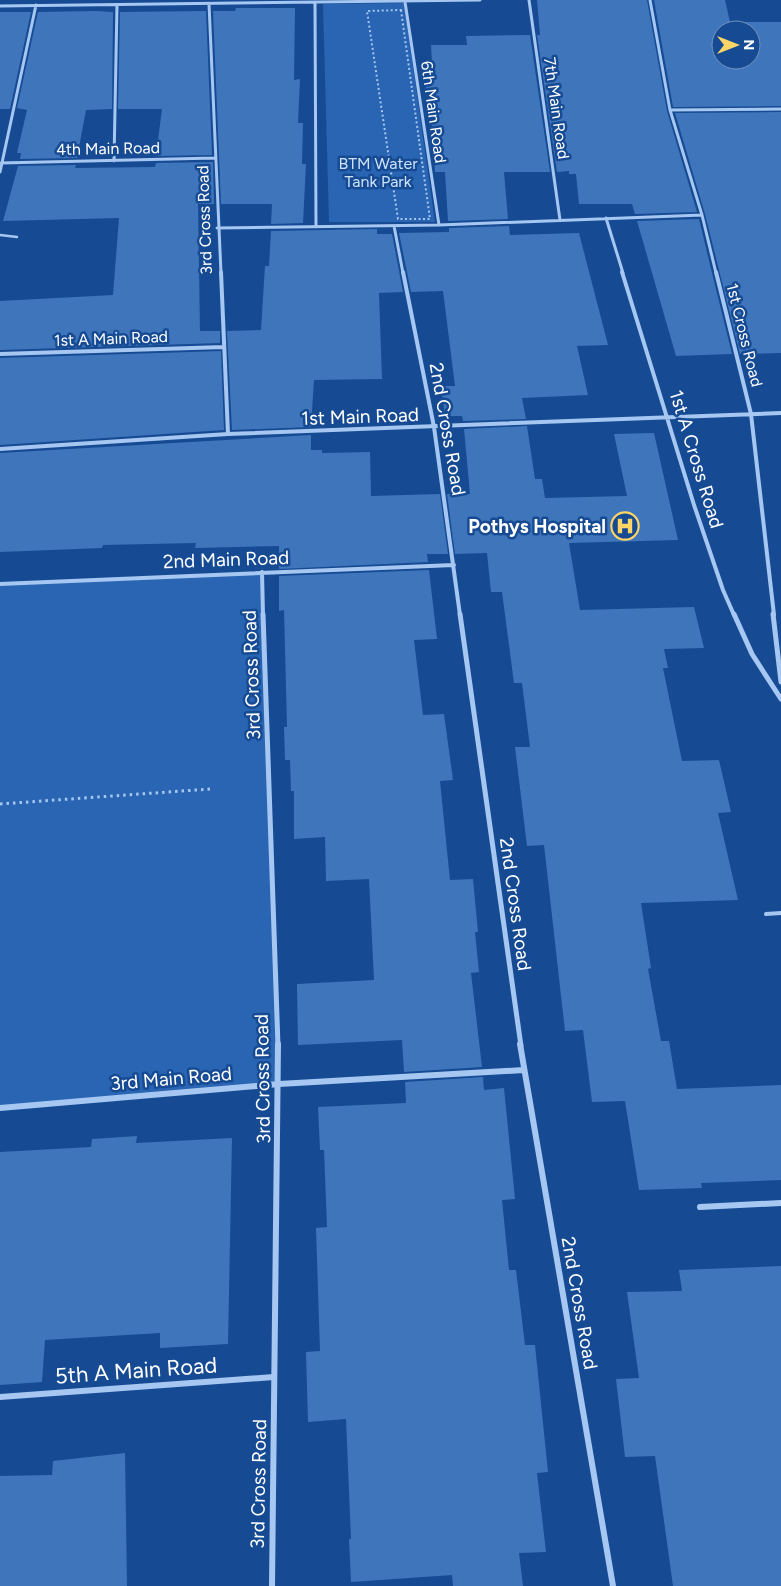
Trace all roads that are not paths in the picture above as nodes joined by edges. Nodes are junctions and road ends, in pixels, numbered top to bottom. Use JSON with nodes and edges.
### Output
{"nodes":[{"id":1,"x":480,"y":0,"type":"edge"},
{"id":2,"x":529,"y":0,"type":"edge"},
{"id":3,"x":650,"y":0,"type":"edge"},
{"id":4,"x":405,"y":2,"type":"junction"},
{"id":5,"x":315,"y":3,"type":"junction"},
{"id":6,"x":209,"y":4,"type":"junction"},
{"id":7,"x":36,"y":5,"type":"junction"},
{"id":8,"x":118,"y":5,"type":"junction"},
{"id":9,"x":0,"y":6,"type":"edge"},
{"id":10,"x":781,"y":109,"type":"edge"},
{"id":11,"x":670,"y":110,"type":"junction"},
{"id":12,"x":215,"y":158,"type":"junction"},
{"id":13,"x":114,"y":161,"type":"junction"},
{"id":14,"x":2,"y":163,"type":"junction"},
{"id":15,"x":0,"y":172,"type":"edge"},
{"id":16,"x":702,"y":215,"type":"junction"},
{"id":17,"x":606,"y":218,"type":"junction"},
{"id":18,"x":560,"y":220,"type":"junction"},
{"id":19,"x":394,"y":226,"type":"junction"},
{"id":20,"x":439,"y":226,"type":"junction"},
{"id":21,"x":316,"y":227,"type":"junction"},
{"id":22,"x":217,"y":228,"type":"junction"},
{"id":23,"x":0,"y":236,"type":"edge"},
{"id":24,"x":17,"y":237,"type":"dead end"},
{"id":25,"x":224,"y":347,"type":"junction"},
{"id":26,"x":0,"y":354,"type":"edge"},
{"id":27,"x":781,"y":413,"type":"edge"},
{"id":28,"x":752,"y":414,"type":"junction"},
{"id":29,"x":668,"y":416,"type":"junction"},
{"id":30,"x":434,"y":427,"type":"junction"},
{"id":31,"x":228,"y":434,"type":"junction"},
{"id":32,"x":0,"y":448,"type":"edge"},
{"id":33,"x":454,"y":565,"type":"junction"},
{"id":34,"x":262,"y":572,"type":"junction"},
{"id":35,"x":0,"y":584,"type":"edge"},
{"id":36,"x":781,"y":682,"type":"edge"},
{"id":37,"x":781,"y":699,"type":"edge"},
{"id":38,"x":781,"y":913,"type":"edge"},
{"id":39,"x":766,"y":914,"type":"dead end"},
{"id":40,"x":524,"y":1070,"type":"junction"},
{"id":41,"x":279,"y":1084,"type":"junction"},
{"id":42,"x":0,"y":1108,"type":"edge"},
{"id":43,"x":781,"y":1203,"type":"edge"},
{"id":44,"x":700,"y":1207,"type":"dead end"},
{"id":45,"x":274,"y":1378,"type":"junction"},
{"id":46,"x":0,"y":1397,"type":"edge"},
{"id":47,"x":272,"y":1586,"type":"edge"},
{"id":48,"x":613,"y":1586,"type":"edge"}],
"edges":[{"from":1,"to":4,"type":"street"},
{"from":2,"to":18,"type":"street","name":"7th Main Road"},
{"from":3,"to":11,"type":"street","name":"1st Cross Road"},
{"from":4,"to":5,"type":"street"},
{"from":4,"to":20,"type":"street","name":"6th Main Road"},
{"from":5,"to":6,"type":"street"},
{"from":5,"to":21,"type":"street"},
{"from":6,"to":8,"type":"street"},
{"from":6,"to":12,"type":"street","name":"3rd Cross Road"},
{"from":7,"to":8,"type":"street"},
{"from":7,"to":9,"type":"street"},
{"from":7,"to":14,"type":"street"},
{"from":8,"to":13,"type":"street"},
{"from":10,"to":11,"type":"street"},
{"from":11,"to":16,"type":"street","name":"1st Cross Road"},
{"from":12,"to":13,"type":"street","name":"4th Main Road"},
{"from":12,"to":22,"type":"street","name":"3rd Cross Road"},
{"from":13,"to":14,"type":"street","name":"4th Main Road"},
{"from":14,"to":15,"type":"street"},
{"from":16,"to":17,"type":"street"},
{"from":16,"to":28,"type":"street","name":"1st Cross Road"},
{"from":17,"to":18,"type":"street"},
{"from":17,"to":29,"type":"street","name":"1st A Cross Road"},
{"from":18,"to":20,"type":"street"},
{"from":19,"to":20,"type":"street"},
{"from":19,"to":21,"type":"street"},
{"from":19,"to":30,"type":"street","name":"2nd Cross Road"},
{"from":21,"to":22,"type":"street"},
{"from":22,"to":25,"type":"street","name":"3rd Cross Road"},
{"from":23,"to":24,"type":"lane"},
{"from":25,"to":26,"type":"street","name":"1st A Main Road"},
{"from":25,"to":31,"type":"street","name":"3rd Cross Road"},
{"from":27,"to":28,"type":"street","name":"1st Main Road"},
{"from":28,"to":29,"type":"street","name":"1st Main Road"},
{"from":28,"to":36,"type":"street","name":"1st Cross Road"},
{"from":29,"to":30,"type":"street","name":"1st Main Road"},
{"from":29,"to":37,"type":"street","name":"1st A Cross Road"},
{"from":30,"to":31,"type":"street","name":"1st Main Road"},
{"from":30,"to":33,"type":"street","name":"2nd Cross Road"},
{"from":31,"to":32,"type":"street","name":"1st Main Road"},
{"from":33,"to":34,"type":"street","name":"2nd Main Road"},
{"from":33,"to":40,"type":"street","name":"2nd Cross Road"},
{"from":34,"to":35,"type":"street","name":"2nd Main Road"},
{"from":34,"to":41,"type":"street","name":"3rd Cross Road"},
{"from":38,"to":39,"type":"lane"},
{"from":40,"to":41,"type":"street","name":"3rd Main Road"},
{"from":40,"to":48,"type":"street","name":"2nd Cross Road"},
{"from":41,"to":42,"type":"street","name":"3rd Main Road"},
{"from":41,"to":45,"type":"street","name":"3rd Cross Road"},
{"from":43,"to":44,"type":"street"},
{"from":45,"to":46,"type":"street","name":"5th A Main Road"},
{"from":45,"to":47,"type":"street","name":"3rd Cross Road"}]}
